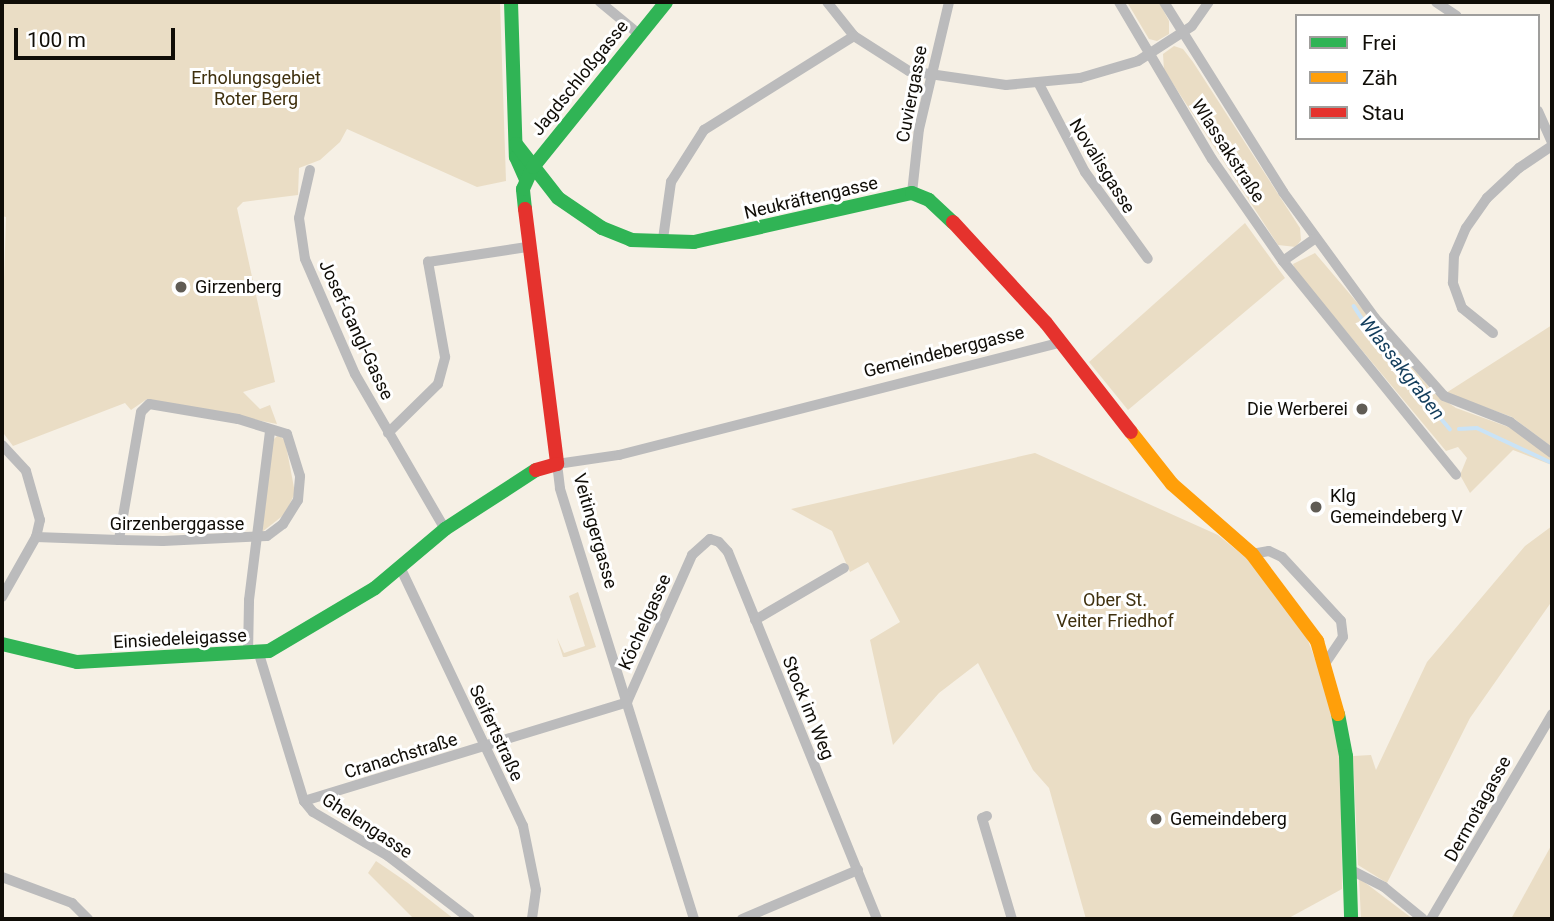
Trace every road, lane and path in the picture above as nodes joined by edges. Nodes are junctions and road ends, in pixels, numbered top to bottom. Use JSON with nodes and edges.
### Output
{"nodes":[{"id":1,"x":510,"y":2,"type":"edge"},
{"id":2,"x":600,"y":2,"type":"edge"},
{"id":3,"x":666,"y":2,"type":"edge"},
{"id":4,"x":827,"y":2,"type":"edge"},
{"id":5,"x":949,"y":2,"type":"edge"},
{"id":6,"x":1119,"y":2,"type":"edge"},
{"id":7,"x":1164,"y":2,"type":"edge"},
{"id":8,"x":1209,"y":2,"type":"edge"},
{"id":9,"x":1436,"y":2,"type":"edge"},
{"id":10,"x":1454,"y":14,"type":"edge"},
{"id":11,"x":640,"y":34,"type":"junction"},
{"id":12,"x":1181,"y":34,"type":"junction"},
{"id":13,"x":854,"y":36,"type":"junction"},
{"id":14,"x":1149,"y":55,"type":"junction"},
{"id":15,"x":931,"y":78,"type":"junction"},
{"id":16,"x":1039,"y":84,"type":"junction"},
{"id":17,"x":1540,"y":116,"type":"edge"},
{"id":18,"x":1552,"y":145,"type":"edge"},
{"id":19,"x":310,"y":170,"type":"dead end"},
{"id":20,"x":530,"y":173,"type":"junction"},
{"id":21,"x":912,"y":193,"type":"junction"},
{"id":22,"x":663,"y":239,"type":"junction"},
{"id":23,"x":1314,"y":239,"type":"junction"},
{"id":24,"x":527,"y":247,"type":"junction"},
{"id":25,"x":1148,"y":259,"type":"dead end"},
{"id":26,"x":1283,"y":261,"type":"junction"},
{"id":27,"x":1493,"y":333,"type":"dead end"},
{"id":28,"x":1061,"y":342,"type":"junction"},
{"id":29,"x":270,"y":431,"type":"junction"},
{"id":30,"x":388,"y":433,"type":"junction"},
{"id":31,"x":2,"y":445,"type":"edge"},
{"id":32,"x":1552,"y":453,"type":"edge"},
{"id":33,"x":557,"y":464,"type":"junction"},
{"id":34,"x":1456,"y":475,"type":"dead end"},
{"id":35,"x":445,"y":529,"type":"junction"},
{"id":36,"x":36,"y":537,"type":"junction"},
{"id":37,"x":257,"y":539,"type":"junction"},
{"id":38,"x":120,"y":540,"type":"junction"},
{"id":39,"x":1252,"y":554,"type":"junction"},
{"id":40,"x":692,"y":555,"type":"joint"},
{"id":41,"x":400,"y":568,"type":"junction"},
{"id":42,"x":844,"y":568,"type":"dead end"},
{"id":43,"x":2,"y":597,"type":"edge"},
{"id":44,"x":755,"y":620,"type":"junction"},
{"id":45,"x":2,"y":644,"type":"edge"},
{"id":46,"x":253,"y":654,"type":"junction"},
{"id":47,"x":1326,"y":661,"type":"junction"},
{"id":48,"x":627,"y":702,"type":"junction"},
{"id":49,"x":1552,"y":713,"type":"edge"},
{"id":50,"x":486,"y":747,"type":"junction"},
{"id":51,"x":304,"y":802,"type":"junction"},
{"id":52,"x":988,"y":816,"type":"dead end"},
{"id":53,"x":1349,"y":869,"type":"junction"},
{"id":54,"x":858,"y":870,"type":"junction"},
{"id":55,"x":2,"y":877,"type":"edge"},
{"id":56,"x":88,"y":919,"type":"edge"},
{"id":57,"x":470,"y":919,"type":"edge"},
{"id":58,"x":532,"y":919,"type":"edge"},
{"id":59,"x":694,"y":919,"type":"edge"},
{"id":60,"x":742,"y":919,"type":"edge"},
{"id":61,"x":877,"y":919,"type":"edge"},
{"id":62,"x":1012,"y":919,"type":"edge"},
{"id":63,"x":1351,"y":919,"type":"edge"},
{"id":64,"x":1423,"y":919,"type":"edge"},
{"id":65,"x":1431,"y":919,"type":"edge"}],
"edges":[{"from":1,"to":20,"type":"street"},
{"from":2,"to":11,"type":"street"},
{"from":3,"to":11,"type":"street","name":"Jagdschloßgasse"},
{"from":4,"to":13,"type":"street"},
{"from":5,"to":15,"type":"street","name":"Cuviergasse"},
{"from":6,"to":14,"type":"street","name":"Wlassakstraße"},
{"from":7,"to":12,"type":"street","name":"Wlassakstraße"},
{"from":8,"to":12,"type":"street"},
{"from":9,"to":10,"type":"street"},
{"from":11,"to":20,"type":"street","name":"Jagdschloßgasse"},
{"from":12,"to":14,"type":"street"},
{"from":12,"to":23,"type":"street","name":"Wlassakstraße"},
{"from":13,"to":15,"type":"street"},
{"from":13,"to":22,"type":"street"},
{"from":14,"to":16,"type":"street"},
{"from":14,"to":26,"type":"street","name":"Wlassakstraße"},
{"from":15,"to":16,"type":"street"},
{"from":15,"to":21,"type":"street","name":"Cuviergasse"},
{"from":16,"to":25,"type":"street","name":"Novalisgasse"},
{"from":17,"to":18,"type":"street"},
{"from":18,"to":27,"type":"street"},
{"from":19,"to":30,"type":"street","name":"Josef-Gangl-Gasse"},
{"from":20,"to":22,"type":"street","name":"Neukräftengasse"},
{"from":20,"to":24,"type":"street","name":"Veitingergasse"},
{"from":21,"to":22,"type":"street","name":"Neukräftengasse"},
{"from":21,"to":28,"type":"street"},
{"from":23,"to":26,"type":"street"},
{"from":23,"to":32,"type":"street","name":"Wlassakstraße"},
{"from":24,"to":30,"type":"street"},
{"from":24,"to":33,"type":"street","name":"Veitingergasse"},
{"from":26,"to":34,"type":"street","name":"Wlassakstraße"},
{"from":28,"to":33,"type":"street","name":"Gemeindeberggasse"},
{"from":28,"to":39,"type":"street"},
{"from":29,"to":37,"type":"street"},
{"from":29,"to":37,"type":"street","name":"Girzenberggasse"},
{"from":29,"to":38,"type":"street","name":"Girzenberggasse"},
{"from":30,"to":35,"type":"street","name":"Josef-Gangl-Gasse"},
{"from":31,"to":36,"type":"street"},
{"from":33,"to":35,"type":"street","name":"Einsiedeleigasse"},
{"from":33,"to":48,"type":"street","name":"Veitingergasse"},
{"from":35,"to":41,"type":"street","name":"Einsiedeleigasse"},
{"from":36,"to":38,"type":"street","name":"Girzenberggasse"},
{"from":36,"to":43,"type":"street"},
{"from":37,"to":38,"type":"street","name":"Girzenberggasse"},
{"from":37,"to":46,"type":"street"},
{"from":39,"to":47,"type":"street"},
{"from":39,"to":47,"type":"street"},
{"from":40,"to":44,"type":"street","name":"Stock im Weg"},
{"from":40,"to":48,"type":"street","name":"Köchelgasse"},
{"from":41,"to":46,"type":"street","name":"Einsiedeleigasse"},
{"from":41,"to":50,"type":"street","name":"Seifertstraße"},
{"from":42,"to":44,"type":"street"},
{"from":44,"to":54,"type":"street","name":"Stock im Weg"},
{"from":45,"to":46,"type":"street","name":"Einsiedeleigasse"},
{"from":46,"to":51,"type":"street","name":"Ghelengasse"},
{"from":47,"to":53,"type":"street"},
{"from":48,"to":50,"type":"street","name":"Cranachstraße"},
{"from":48,"to":59,"type":"street","name":"Veitingergasse"},
{"from":49,"to":65,"type":"street","name":"Dermotagasse"},
{"from":50,"to":51,"type":"street","name":"Cranachstraße"},
{"from":50,"to":58,"type":"street","name":"Seifertstraße"},
{"from":51,"to":57,"type":"street","name":"Ghelengasse"},
{"from":52,"to":62,"type":"street"},
{"from":53,"to":63,"type":"street"},
{"from":53,"to":64,"type":"street"},
{"from":54,"to":60,"type":"street"},
{"from":54,"to":61,"type":"street","name":"Stock im Weg"},
{"from":55,"to":56,"type":"street"}]}
